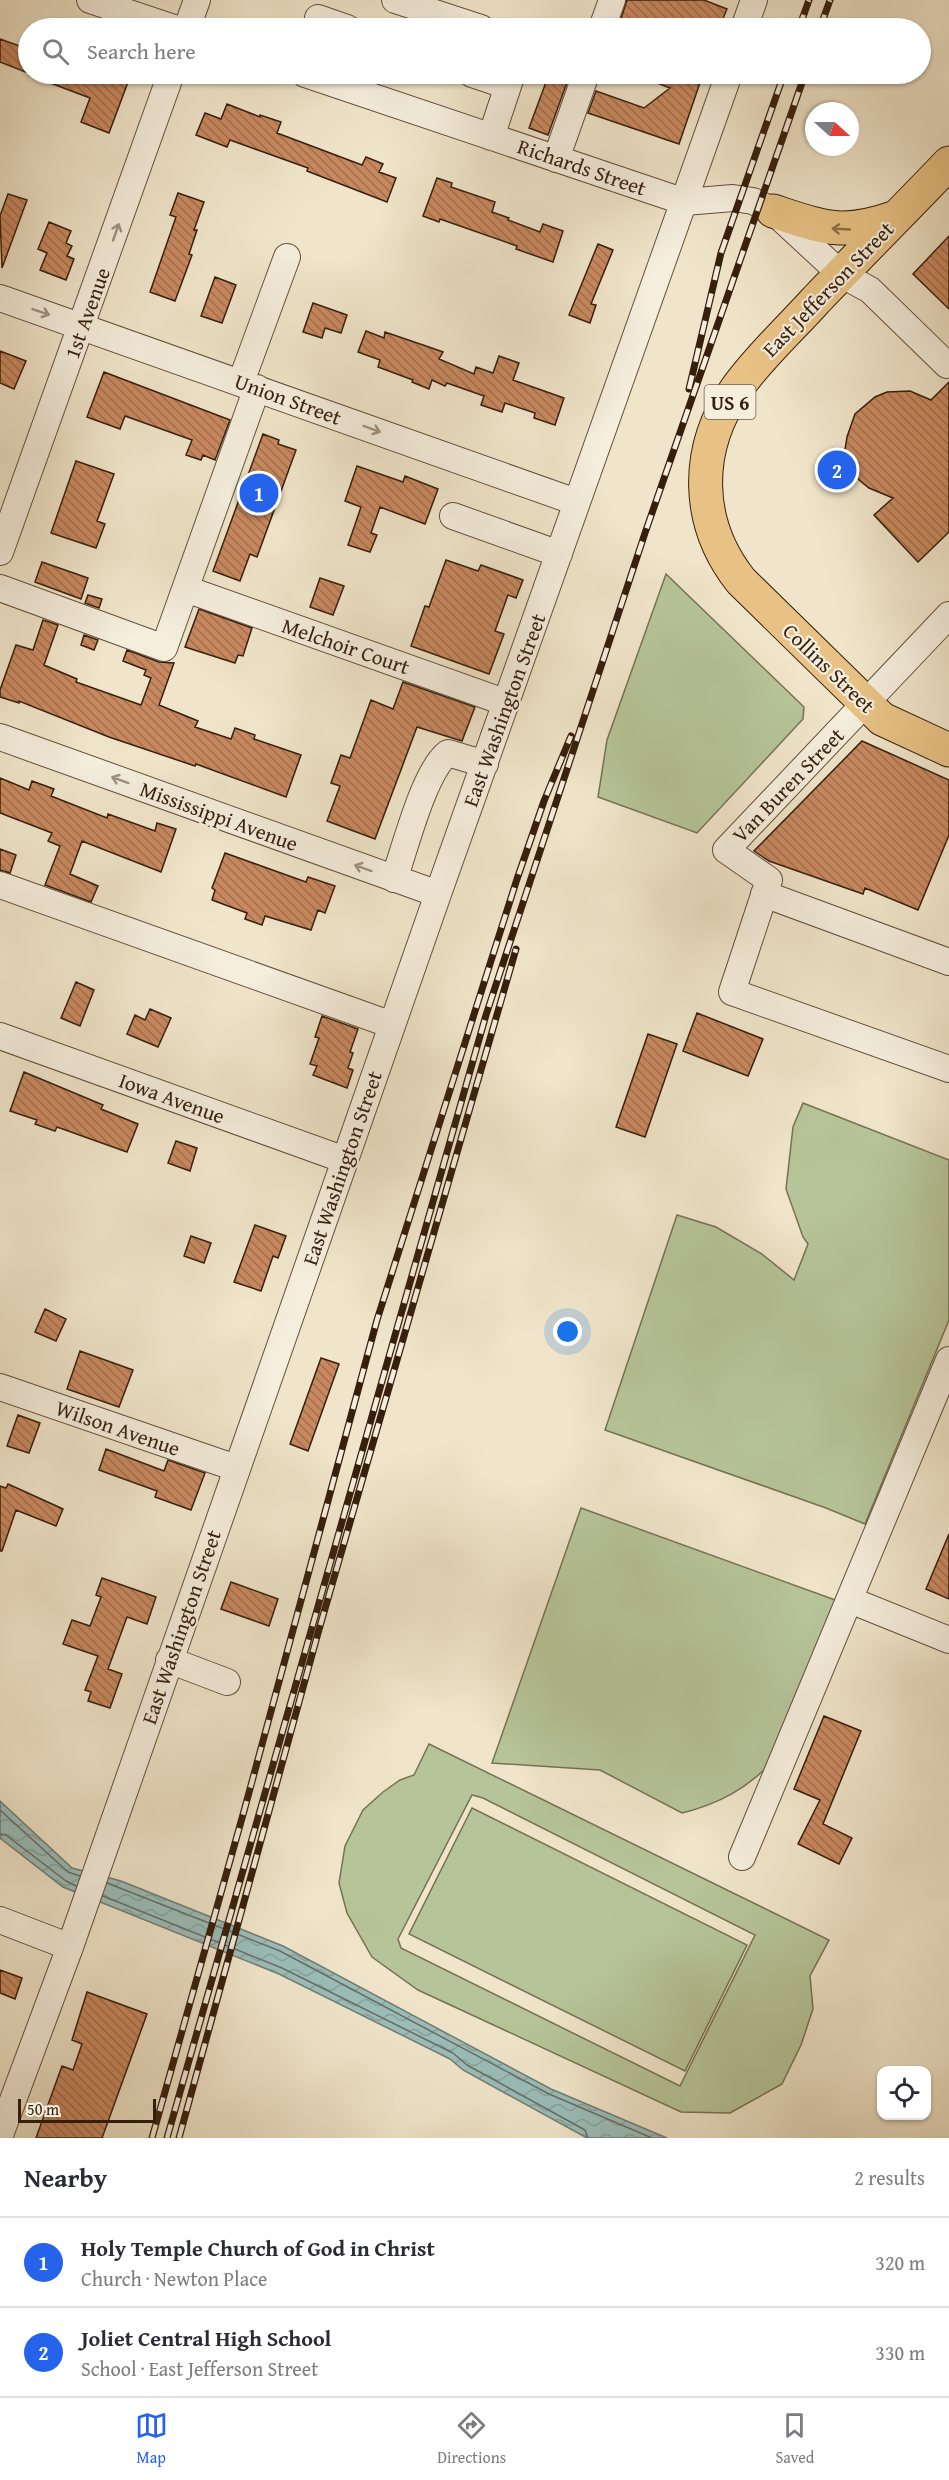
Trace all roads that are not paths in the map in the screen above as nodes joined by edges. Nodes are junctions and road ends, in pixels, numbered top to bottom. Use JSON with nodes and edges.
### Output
{"nodes":[{"id":1,"x":90,"y":0,"type":"edge"},
{"id":2,"x":197,"y":0,"type":"edge"},
{"id":3,"x":395,"y":0,"type":"edge"},
{"id":4,"x":612,"y":0,"type":"edge"},
{"id":5,"x":754,"y":0,"type":"edge"},
{"id":6,"x":144,"y":18,"type":"edge"},
{"id":7,"x":191,"y":18,"type":"edge"},
{"id":8,"x":450,"y":18,"type":"edge"},
{"id":9,"x":606,"y":18,"type":"edge"},
{"id":10,"x":748,"y":18,"type":"edge"},
{"id":11,"x":167,"y":84,"type":"edge"},
{"id":12,"x":335,"y":84,"type":"edge"},
{"id":13,"x":509,"y":84,"type":"edge"},
{"id":14,"x":582,"y":84,"type":"edge"},
{"id":15,"x":726,"y":84,"type":"edge"},
{"id":16,"x":491,"y":137,"type":"junction"},
{"id":17,"x":556,"y":159,"type":"junction"},
{"id":18,"x":949,"y":163,"type":"edge"},
{"id":19,"x":685,"y":202,"type":"junction"},
{"id":20,"x":773,"y":211,"type":"junction"},
{"id":21,"x":897,"y":216,"type":"junction"},
{"id":22,"x":287,"y":257,"type":"dead end"},
{"id":23,"x":841,"y":274,"type":"junction"},
{"id":24,"x":0,"y":298,"type":"edge"},
{"id":25,"x":82,"y":327,"type":"junction"},
{"id":26,"x":947,"y":365,"type":"dead end"},
{"id":27,"x":249,"y":385,"type":"junction"},
{"id":28,"x":576,"y":502,"type":"junction"},
{"id":29,"x":453,"y":516,"type":"dead end"},
{"id":30,"x":0,"y":552,"type":"edge"},
{"id":31,"x":559,"y":554,"type":"junction"},
{"id":32,"x":726,"y":563,"type":"joint"},
{"id":33,"x":0,"y":588,"type":"edge"},
{"id":34,"x":186,"y":590,"type":"junction"},
{"id":35,"x":949,"y":615,"type":"edge"},
{"id":36,"x":507,"y":703,"type":"junction"},
{"id":37,"x":866,"y":705,"type":"junction"},
{"id":38,"x":0,"y":737,"type":"edge"},
{"id":39,"x":949,"y":750,"type":"edge"},
{"id":40,"x":485,"y":764,"type":"junction"},
{"id":41,"x":394,"y":879,"type":"junction"},
{"id":42,"x":0,"y":885,"type":"edge"},
{"id":43,"x":438,"y":894,"type":"junction"},
{"id":44,"x":764,"y":894,"type":"junction"},
{"id":45,"x":949,"y":962,"type":"edge"},
{"id":46,"x":392,"y":1025,"type":"junction"},
{"id":47,"x":0,"y":1036,"type":"edge"},
{"id":48,"x":949,"y":1069,"type":"edge"},
{"id":49,"x":345,"y":1160,"type":"junction"},
{"id":50,"x":949,"y":1360,"type":"edge"},
{"id":51,"x":0,"y":1387,"type":"edge"},
{"id":52,"x":236,"y":1468,"type":"junction"},
{"id":53,"x":850,"y":1600,"type":"junction"},
{"id":54,"x":949,"y":1640,"type":"edge"},
{"id":55,"x":170,"y":1660,"type":"junction"},
{"id":56,"x":227,"y":1682,"type":"dead end"},
{"id":57,"x":742,"y":1857,"type":"dead end"},
{"id":58,"x":0,"y":1920,"type":"edge"},
{"id":59,"x":70,"y":1947,"type":"junction"},
{"id":60,"x":0,"y":2135,"type":"edge"}],
"edges":[{"from":1,"to":6,"type":"street"},
{"from":2,"to":7,"type":"street"},
{"from":3,"to":8,"type":"street"},
{"from":4,"to":9,"type":"street"},
{"from":5,"to":10,"type":"street"},
{"from":25,"to":11,"type":"street","name":"1st Avenue","one_way":true},
{"from":12,"to":16,"type":"street","name":"Richards Street"},
{"from":13,"to":16,"type":"street"},
{"from":14,"to":17,"type":"street"},
{"from":15,"to":19,"type":"street","name":"East Washington Street"},
{"from":16,"to":17,"type":"street","name":"Richards Street"},
{"from":17,"to":19,"type":"street","name":"Richards Street"},
{"from":18,"to":21,"type":"main road","name":"East Jefferson Street","number":"US 6"},
{"from":19,"to":20,"type":"street","name":"Richards Street"},
{"from":19,"to":28,"type":"street","name":"East Washington Street"},
{"from":21,"to":20,"type":"main road","one_way":true},
{"from":20,"to":23,"type":"street","name":"Richards Street"},
{"from":21,"to":23,"type":"main road","name":"East Jefferson Street","number":"US 6"},
{"from":22,"to":27,"type":"street"},
{"from":23,"to":26,"type":"street","name":"Richards Street"},
{"from":23,"to":32,"type":"main road","name":"East Jefferson Street","number":"US 6"},
{"from":24,"to":25,"type":"street","name":"Union Street","one_way":true},
{"from":25,"to":27,"type":"street","name":"Union Street"},
{"from":25,"to":30,"type":"street","name":"1st Avenue"},
{"from":27,"to":28,"type":"street","name":"Union Street","one_way":true},
{"from":27,"to":34,"type":"street"},
{"from":28,"to":31,"type":"street","name":"East Washington Street"},
{"from":29,"to":31,"type":"street"},
{"from":31,"to":36,"type":"street","name":"East Washington Street"},
{"from":32,"to":37,"type":"main road","name":"Collins Street","number":"US 6"},
{"from":33,"to":34,"type":"street"},
{"from":34,"to":36,"type":"street","name":"Melchoir Court"},
{"from":35,"to":37,"type":"street","name":"Van Buren Street"},
{"from":36,"to":40,"type":"street","name":"East Washington Street"},
{"from":37,"to":39,"type":"main road","name":"Collins Street","number":"US 6"},
{"from":37,"to":44,"type":"street","name":"Van Buren Street"},
{"from":41,"to":38,"type":"street","name":"Mississippi Avenue","one_way":true},
{"from":40,"to":41,"type":"street"},
{"from":40,"to":43,"type":"street","name":"East Washington Street"},
{"from":41,"to":43,"type":"street","name":"Mississippi Avenue"},
{"from":42,"to":46,"type":"street"},
{"from":43,"to":46,"type":"street","name":"East Washington Street"},
{"from":44,"to":45,"type":"street"},
{"from":44,"to":48,"type":"street"},
{"from":46,"to":49,"type":"street","name":"East Washington Street"},
{"from":47,"to":49,"type":"street","name":"Iowa Avenue"},
{"from":49,"to":52,"type":"street","name":"East Washington Street"},
{"from":50,"to":53,"type":"street"},
{"from":51,"to":52,"type":"street","name":"Wilson Avenue"},
{"from":52,"to":55,"type":"street","name":"East Washington Street"},
{"from":53,"to":54,"type":"street"},
{"from":53,"to":57,"type":"street"},
{"from":55,"to":56,"type":"street"},
{"from":55,"to":59,"type":"street","name":"East Washington Street"},
{"from":58,"to":59,"type":"street"},
{"from":59,"to":60,"type":"street","name":"East Washington Street"}]}
